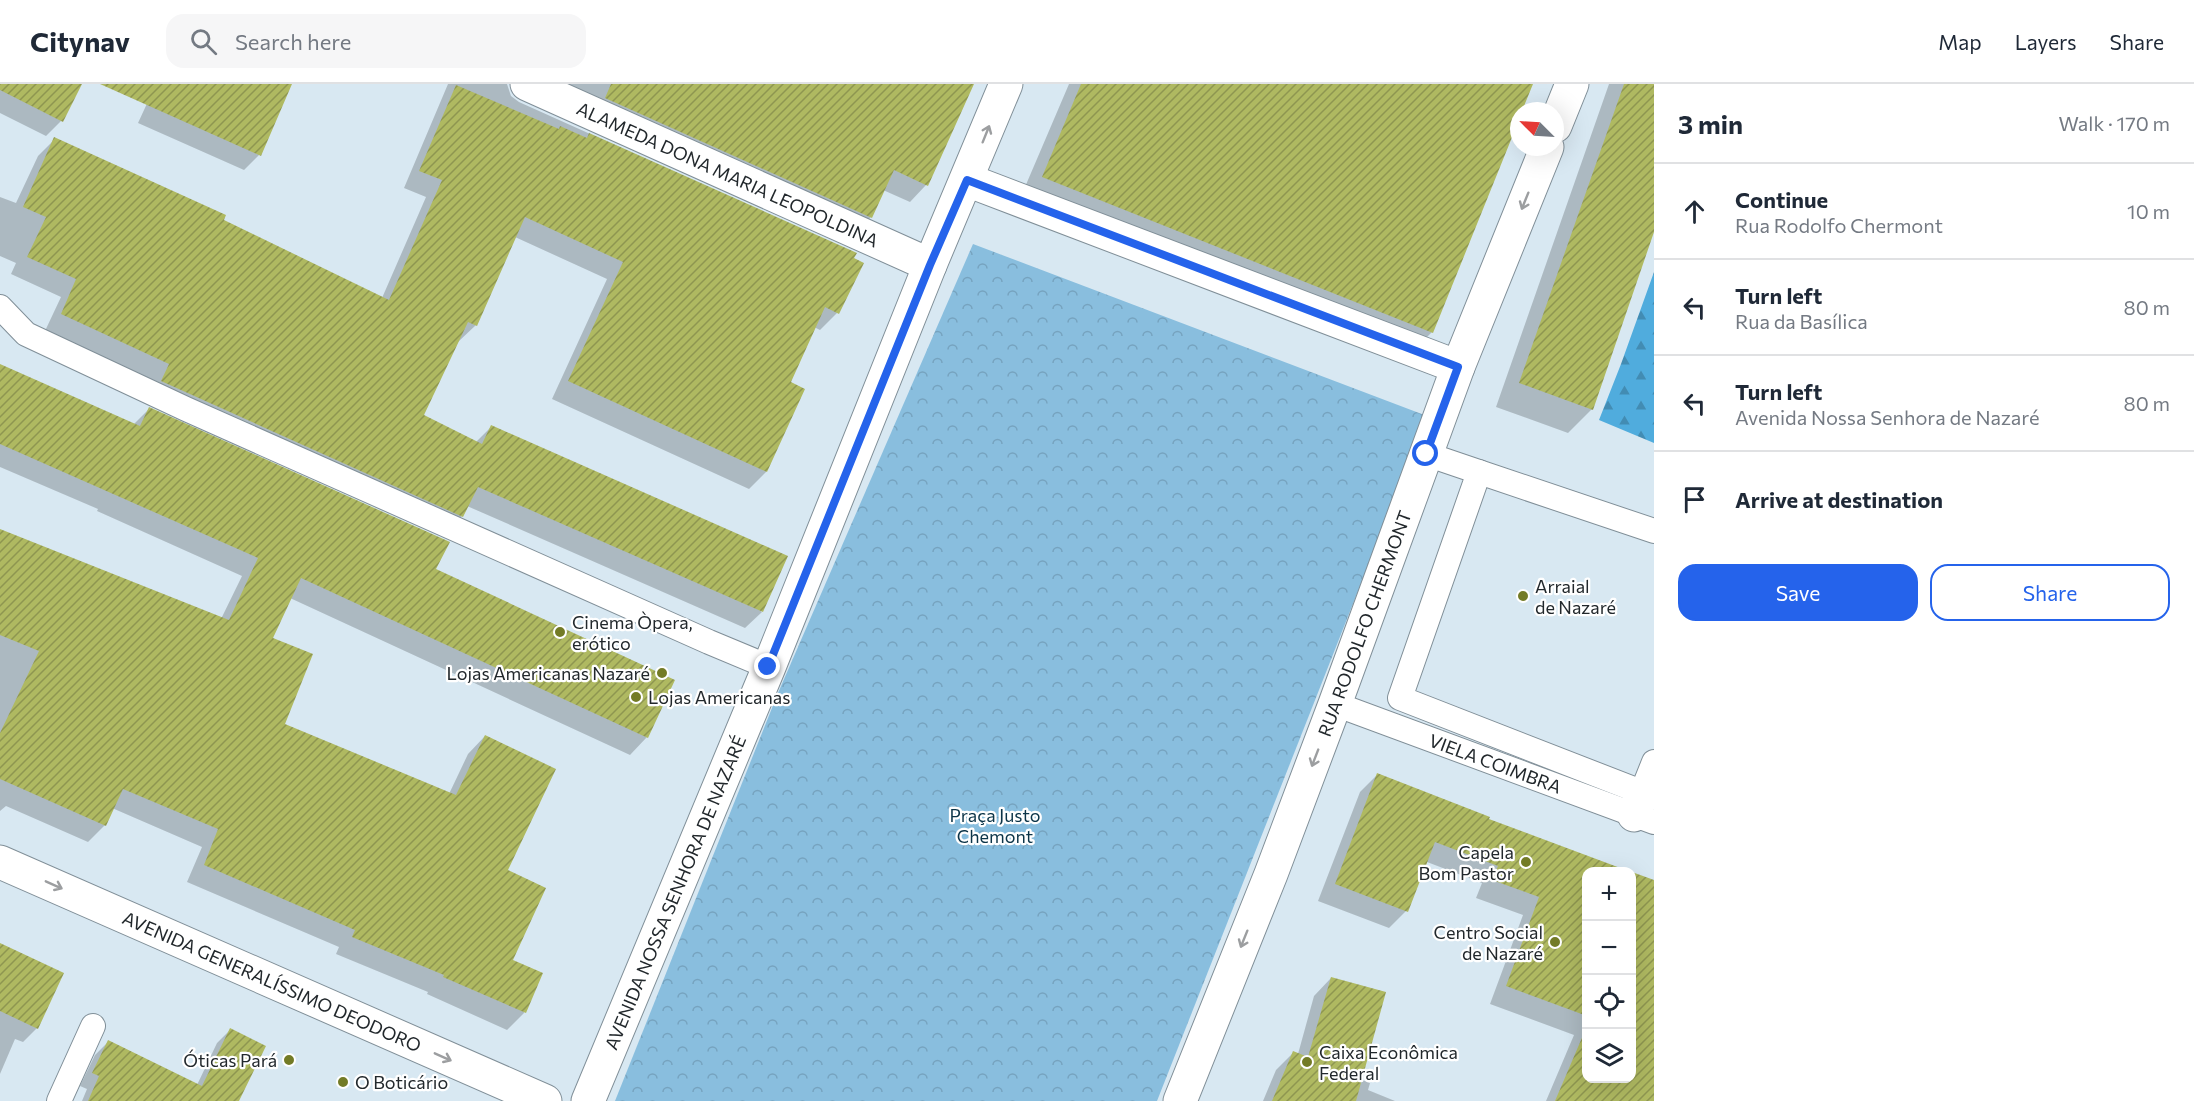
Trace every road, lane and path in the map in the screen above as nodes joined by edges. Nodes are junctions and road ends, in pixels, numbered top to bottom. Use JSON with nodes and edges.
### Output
{"nodes":[{"id":1,"x":527,"y":84,"type":"edge"},
{"id":2,"x":1006,"y":84,"type":"edge"},
{"id":3,"x":1572,"y":84,"type":"edge"},
{"id":4,"x":1564,"y":104,"type":"edge"},
{"id":5,"x":1542,"y":156,"type":"edge"},
{"id":6,"x":967,"y":180,"type":"junction"},
{"id":7,"x":930,"y":265,"type":"junction"},
{"id":8,"x":0,"y":307,"type":"edge"},
{"id":9,"x":1458,"y":367,"type":"junction"},
{"id":10,"x":1426,"y":454,"type":"junction"},
{"id":11,"x":1479,"y":472,"type":"junction"},
{"id":12,"x":1654,"y":531,"type":"edge"},
{"id":13,"x":768,"y":667,"type":"junction"},
{"id":14,"x":1335,"y":705,"type":"junction"},
{"id":15,"x":1654,"y":762,"type":"edge"},
{"id":16,"x":1646,"y":807,"type":"edge"},
{"id":17,"x":0,"y":861,"type":"edge"},
{"id":18,"x":93,"y":1026,"type":"dead end"},
{"id":19,"x":59,"y":1101,"type":"edge"},
{"id":20,"x":545,"y":1101,"type":"edge"},
{"id":21,"x":588,"y":1101,"type":"edge"},
{"id":22,"x":1180,"y":1101,"type":"edge"}],
"edges":[{"from":1,"to":7,"type":"street","name":"ALAMEDA DONA MARIA LEOPOLDINA"},
{"from":6,"to":2,"type":"street","name":"AVENIDA NOSSA SENHORA DE NAZARÉ","one_way":true},
{"from":3,"to":4,"type":"street"},
{"from":5,"to":9,"type":"street","name":"RUA RODOLFO CHERMONT","one_way":true},
{"from":6,"to":7,"type":"street","name":"AVENIDA NOSSA SENHORA DE NAZARÉ"},
{"from":6,"to":9,"type":"street"},
{"from":7,"to":13,"type":"street","name":"AVENIDA NOSSA SENHORA DE NAZARÉ"},
{"from":8,"to":13,"type":"lane"},
{"from":9,"to":10,"type":"street","name":"RUA RODOLFO CHERMONT"},
{"from":10,"to":11,"type":"lane"},
{"from":10,"to":14,"type":"street","name":"RUA RODOLFO CHERMONT"},
{"from":11,"to":12,"type":"lane"},
{"from":11,"to":16,"type":"lane"},
{"from":13,"to":21,"type":"street","name":"AVENIDA NOSSA SENHORA DE NAZARÉ"},
{"from":14,"to":16,"type":"lane","name":"VIELA COIMBRA"},
{"from":14,"to":22,"type":"street","name":"RUA RODOLFO CHERMONT","one_way":true},
{"from":15,"to":16,"type":"lane"},
{"from":17,"to":20,"type":"street","name":"AVENIDA GENERALÍSSIMO DEODORO","one_way":true},
{"from":18,"to":19,"type":"lane"}]}
